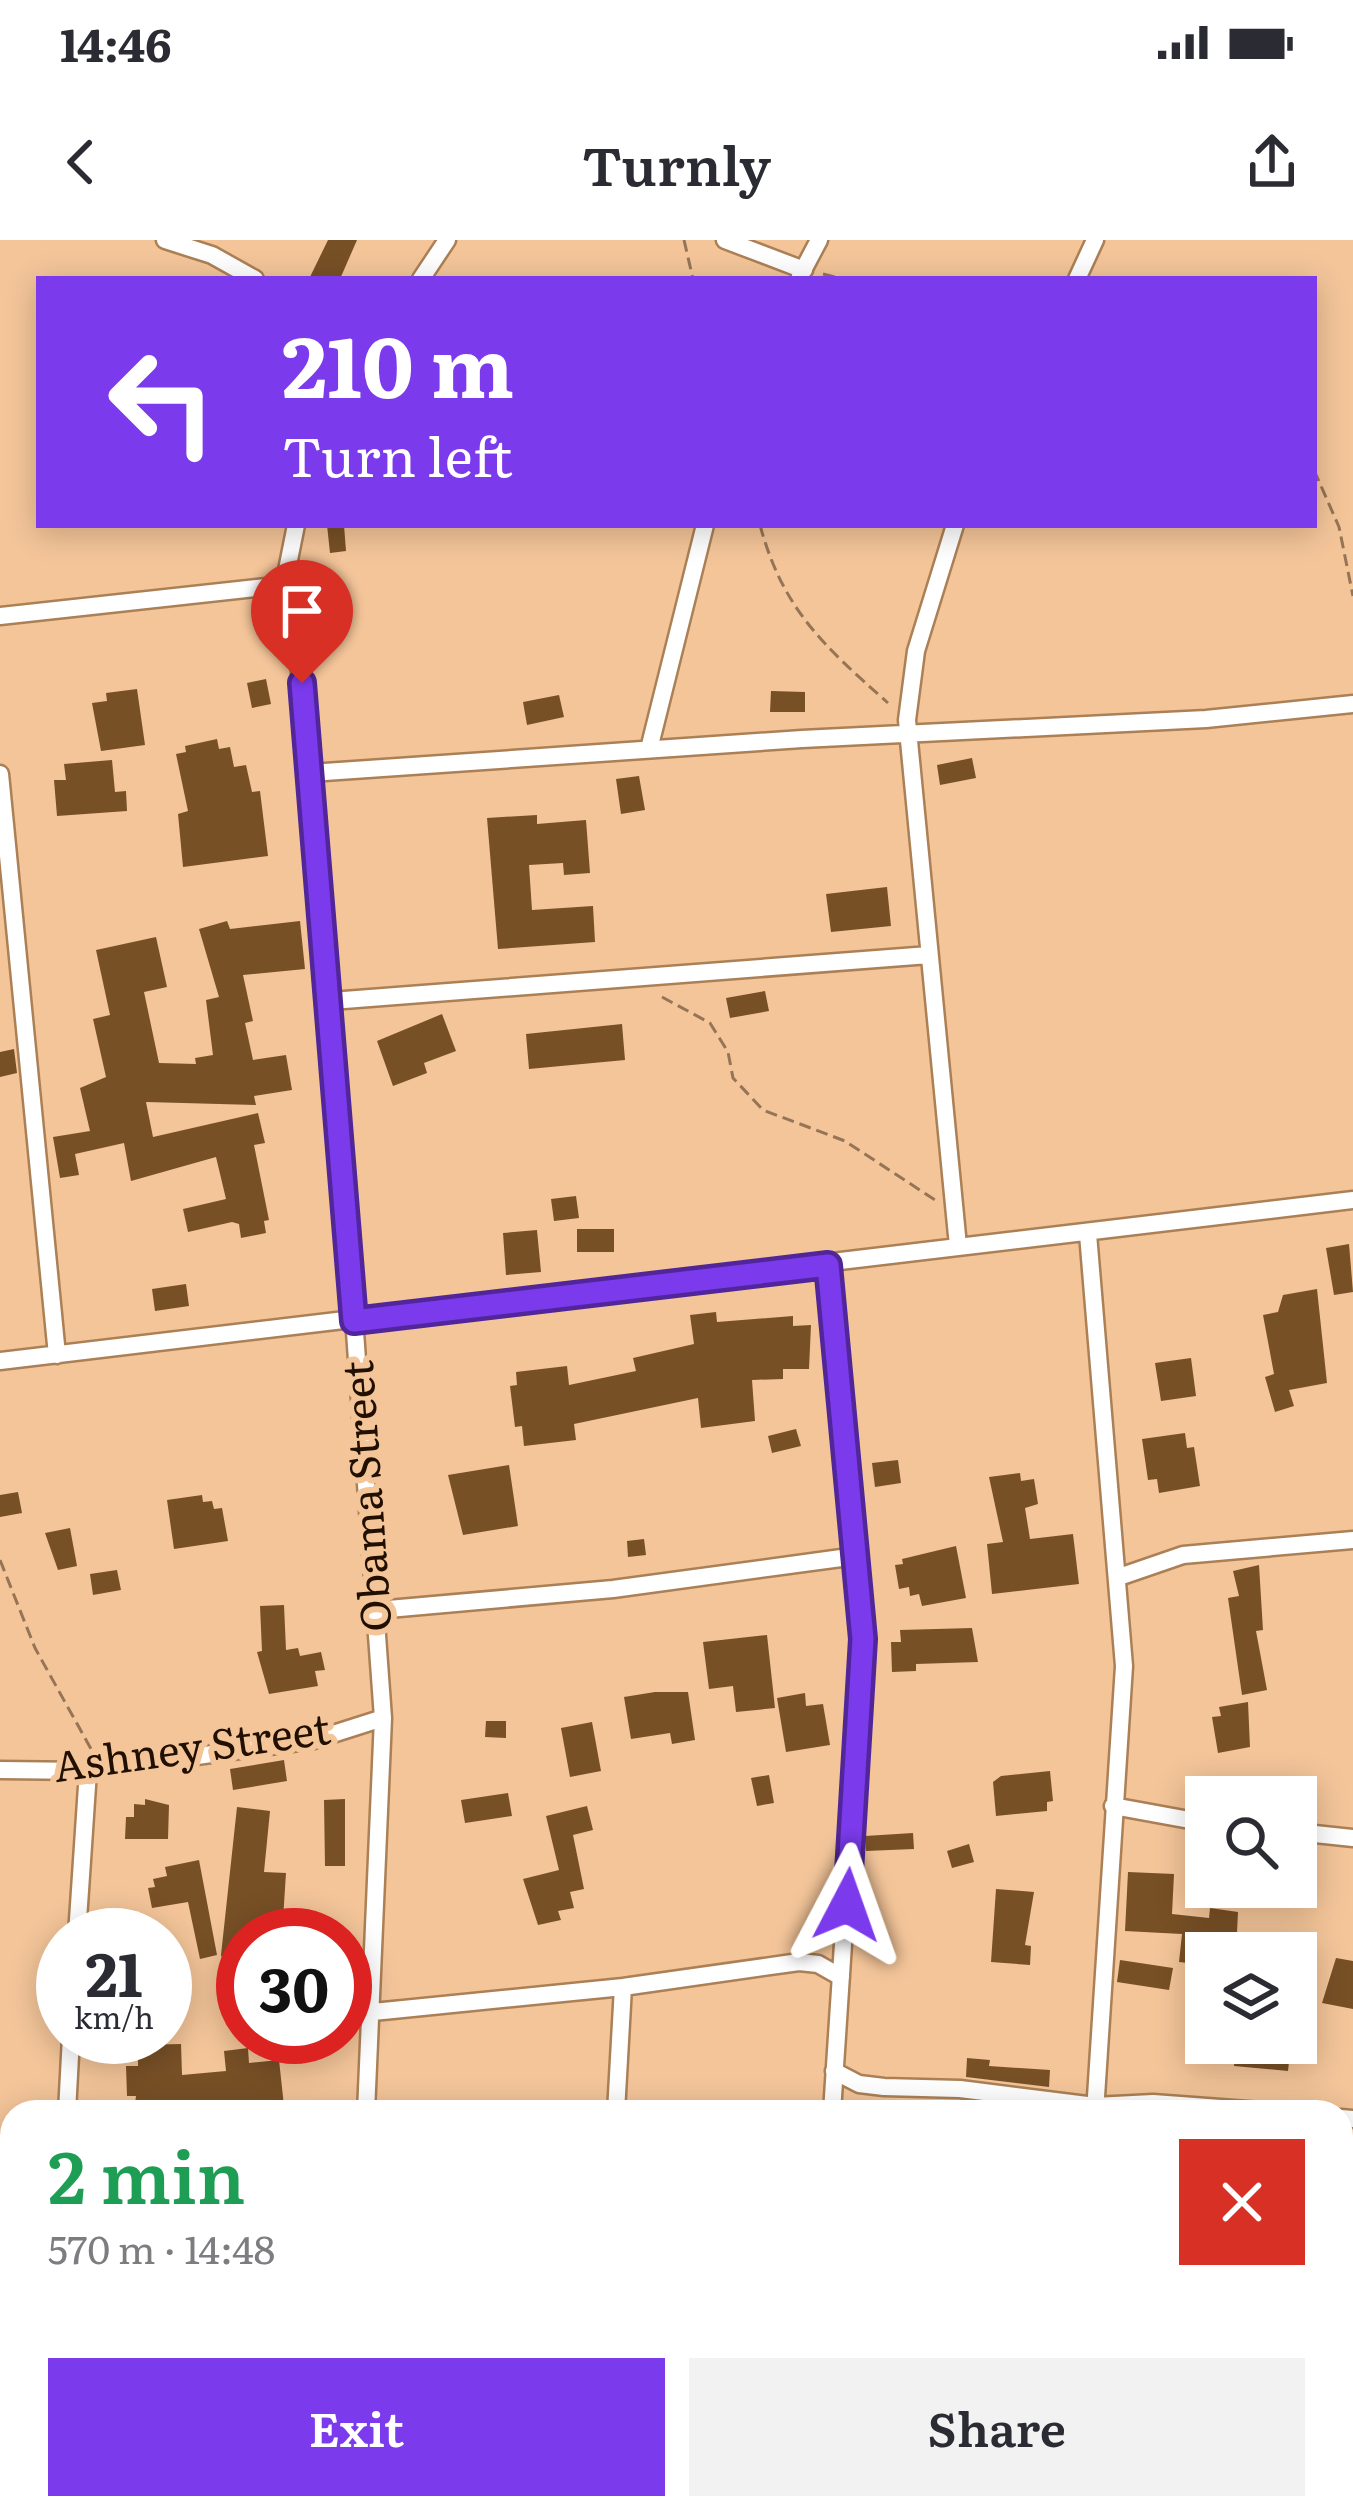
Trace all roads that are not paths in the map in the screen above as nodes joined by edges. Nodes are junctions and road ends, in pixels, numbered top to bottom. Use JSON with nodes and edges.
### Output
{"nodes":[{"id":1,"x":165,"y":240,"type":"edge"},
{"id":2,"x":447,"y":240,"type":"edge"},
{"id":3,"x":725,"y":240,"type":"edge"},
{"id":4,"x":819,"y":240,"type":"edge"},
{"id":5,"x":1095,"y":240,"type":"edge"},
{"id":6,"x":801,"y":274,"type":"edge"},
{"id":7,"x":250,"y":276,"type":"edge"},
{"id":8,"x":424,"y":276,"type":"edge"},
{"id":9,"x":1078,"y":276,"type":"edge"},
{"id":10,"x":295,"y":528,"type":"edge"},
{"id":11,"x":704,"y":528,"type":"edge"},
{"id":12,"x":954,"y":528,"type":"edge"},
{"id":13,"x":284,"y":586,"type":"junction"},
{"id":14,"x":0,"y":616,"type":"edge"},
{"id":15,"x":1353,"y":704,"type":"edge"},
{"id":16,"x":908,"y":728,"type":"junction"},
{"id":17,"x":650,"y":749,"type":"junction"},
{"id":18,"x":310,"y":773,"type":"junction"},
{"id":19,"x":0,"y":774,"type":"edge"},
{"id":20,"x":929,"y":955,"type":"junction"},
{"id":21,"x":331,"y":1000,"type":"junction"},
{"id":22,"x":1353,"y":1200,"type":"edge"},
{"id":23,"x":1088,"y":1234,"type":"junction"},
{"id":24,"x":958,"y":1246,"type":"junction"},
{"id":25,"x":828,"y":1265,"type":"junction"},
{"id":26,"x":354,"y":1321,"type":"junction"},
{"id":27,"x":57,"y":1355,"type":"junction"},
{"id":28,"x":0,"y":1361,"type":"edge"},
{"id":29,"x":1353,"y":1540,"type":"edge"},
{"id":30,"x":856,"y":1556,"type":"junction"},
{"id":31,"x":1119,"y":1577,"type":"junction"},
{"id":32,"x":377,"y":1610,"type":"junction"},
{"id":33,"x":382,"y":1718,"type":"junction"},
{"id":34,"x":0,"y":1770,"type":"edge"},
{"id":35,"x":88,"y":1771,"type":"junction"},
{"id":36,"x":1113,"y":1806,"type":"junction"},
{"id":37,"x":1185,"y":1819,"type":"edge"},
{"id":38,"x":1317,"y":1834,"type":"edge"},
{"id":39,"x":1353,"y":1838,"type":"edge"},
{"id":40,"x":79,"y":1908,"type":"edge"},
{"id":41,"x":841,"y":1977,"type":"junction"},
{"id":42,"x":623,"y":1987,"type":"junction"},
{"id":43,"x":373,"y":2012,"type":"junction"},
{"id":44,"x":70,"y":2064,"type":"edge"},
{"id":45,"x":834,"y":2071,"type":"junction"},
{"id":46,"x":68,"y":2100,"type":"edge"},
{"id":47,"x":367,"y":2100,"type":"edge"},
{"id":48,"x":617,"y":2100,"type":"edge"},
{"id":49,"x":833,"y":2100,"type":"edge"},
{"id":50,"x":1034,"y":2100,"type":"edge"},
{"id":51,"x":1096,"y":2100,"type":"edge"}],
"edges":[{"from":1,"to":7,"type":"street"},
{"from":2,"to":8,"type":"street"},
{"from":3,"to":6,"type":"street"},
{"from":4,"to":6,"type":"street"},
{"from":5,"to":9,"type":"street"},
{"from":10,"to":13,"type":"street","name":"Obama Street"},
{"from":11,"to":17,"type":"street"},
{"from":12,"to":16,"type":"street"},
{"from":13,"to":14,"type":"street"},
{"from":13,"to":18,"type":"street","name":"Obama Street"},
{"from":15,"to":16,"type":"street"},
{"from":16,"to":17,"type":"street"},
{"from":16,"to":20,"type":"street"},
{"from":17,"to":18,"type":"street"},
{"from":18,"to":21,"type":"street","name":"Obama Street"},
{"from":19,"to":27,"type":"street"},
{"from":20,"to":21,"type":"street"},
{"from":20,"to":24,"type":"street"},
{"from":21,"to":26,"type":"street","name":"Obama Street"},
{"from":22,"to":23,"type":"street"},
{"from":23,"to":24,"type":"street"},
{"from":23,"to":31,"type":"street"},
{"from":24,"to":25,"type":"street"},
{"from":25,"to":26,"type":"street"},
{"from":25,"to":30,"type":"street"},
{"from":26,"to":27,"type":"street"},
{"from":26,"to":32,"type":"street","name":"Obama Street"},
{"from":27,"to":28,"type":"street"},
{"from":29,"to":31,"type":"street"},
{"from":30,"to":32,"type":"street"},
{"from":30,"to":41,"type":"street"},
{"from":31,"to":36,"type":"street"},
{"from":32,"to":33,"type":"street","name":"Obama Street"},
{"from":33,"to":35,"type":"street","name":"Ashney Street"},
{"from":33,"to":43,"type":"street","name":"Obama Street"},
{"from":34,"to":35,"type":"street","name":"Ashney Street"},
{"from":35,"to":40,"type":"street"},
{"from":36,"to":37,"type":"street"},
{"from":36,"to":51,"type":"street"},
{"from":38,"to":39,"type":"street"},
{"from":41,"to":42,"type":"street"},
{"from":41,"to":45,"type":"street"},
{"from":42,"to":43,"type":"street"},
{"from":42,"to":48,"type":"street"},
{"from":43,"to":47,"type":"street","name":"Obama Street"},
{"from":44,"to":46,"type":"street"},
{"from":45,"to":49,"type":"street"},
{"from":45,"to":50,"type":"street"}]}
